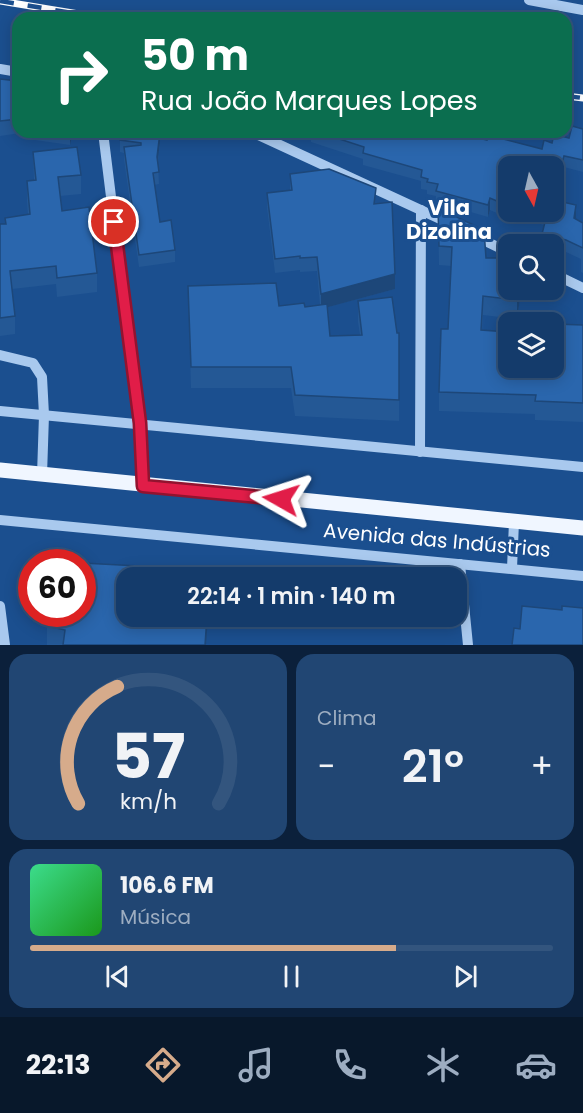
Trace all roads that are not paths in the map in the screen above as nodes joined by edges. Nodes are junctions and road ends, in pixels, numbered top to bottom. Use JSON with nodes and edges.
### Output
{"nodes":[{"id":1,"x":529,"y":0,"type":"edge"},
{"id":2,"x":583,"y":10,"type":"edge"},
{"id":3,"x":104,"y":138,"type":"edge"},
{"id":4,"x":265,"y":138,"type":"edge"},
{"id":5,"x":421,"y":210,"type":"junction"},
{"id":6,"x":498,"y":247,"type":"edge"},
{"id":7,"x":564,"y":279,"type":"edge"},
{"id":8,"x":583,"y":288,"type":"edge"},
{"id":9,"x":0,"y":355,"type":"edge"},
{"id":10,"x":0,"y":411,"type":"edge"},
{"id":11,"x":44,"y":415,"type":"junction"},
{"id":12,"x":140,"y":423,"type":"junction"},
{"id":13,"x":420,"y":452,"type":"junction"},
{"id":14,"x":583,"y":467,"type":"edge"},
{"id":15,"x":0,"y":470,"type":"edge"},
{"id":16,"x":42,"y":475,"type":"junction"},
{"id":17,"x":143,"y":486,"type":"junction"},
{"id":18,"x":0,"y":520,"type":"edge"},
{"id":19,"x":514,"y":522,"type":"junction"},
{"id":20,"x":583,"y":528,"type":"edge"},
{"id":21,"x":460,"y":564,"type":"junction"},
{"id":22,"x":512,"y":568,"type":"junction"},
{"id":23,"x":583,"y":576,"type":"edge"},
{"id":24,"x":0,"y":606,"type":"edge"},
{"id":25,"x":5,"y":645,"type":"edge"},
{"id":26,"x":468,"y":645,"type":"edge"}],
"edges":[{"from":1,"to":2,"type":"street"},
{"from":3,"to":12,"type":"street"},
{"from":4,"to":5,"type":"street"},
{"from":5,"to":6,"type":"street"},
{"from":5,"to":13,"type":"street"},
{"from":7,"to":8,"type":"street"},
{"from":9,"to":11,"type":"street"},
{"from":10,"to":11,"type":"street"},
{"from":11,"to":12,"type":"street"},
{"from":11,"to":16,"type":"street"},
{"from":12,"to":13,"type":"street"},
{"from":12,"to":17,"type":"street"},
{"from":13,"to":14,"type":"street"},
{"from":15,"to":16,"type":"main road","name":"Avenida das Indústrias"},
{"from":16,"to":17,"type":"main road","name":"Avenida das Indústrias"},
{"from":17,"to":19,"type":"main road","name":"Avenida das Indústrias"},
{"from":18,"to":21,"type":"street","name":"Avenida das Indústrias"},
{"from":19,"to":20,"type":"main road","name":"Avenida das Indústrias"},
{"from":19,"to":22,"type":"street"},
{"from":21,"to":22,"type":"street","name":"Avenida das Indústrias"},
{"from":21,"to":26,"type":"street"},
{"from":22,"to":23,"type":"street","name":"Avenida das Indústrias"},
{"from":24,"to":25,"type":"street"}]}
